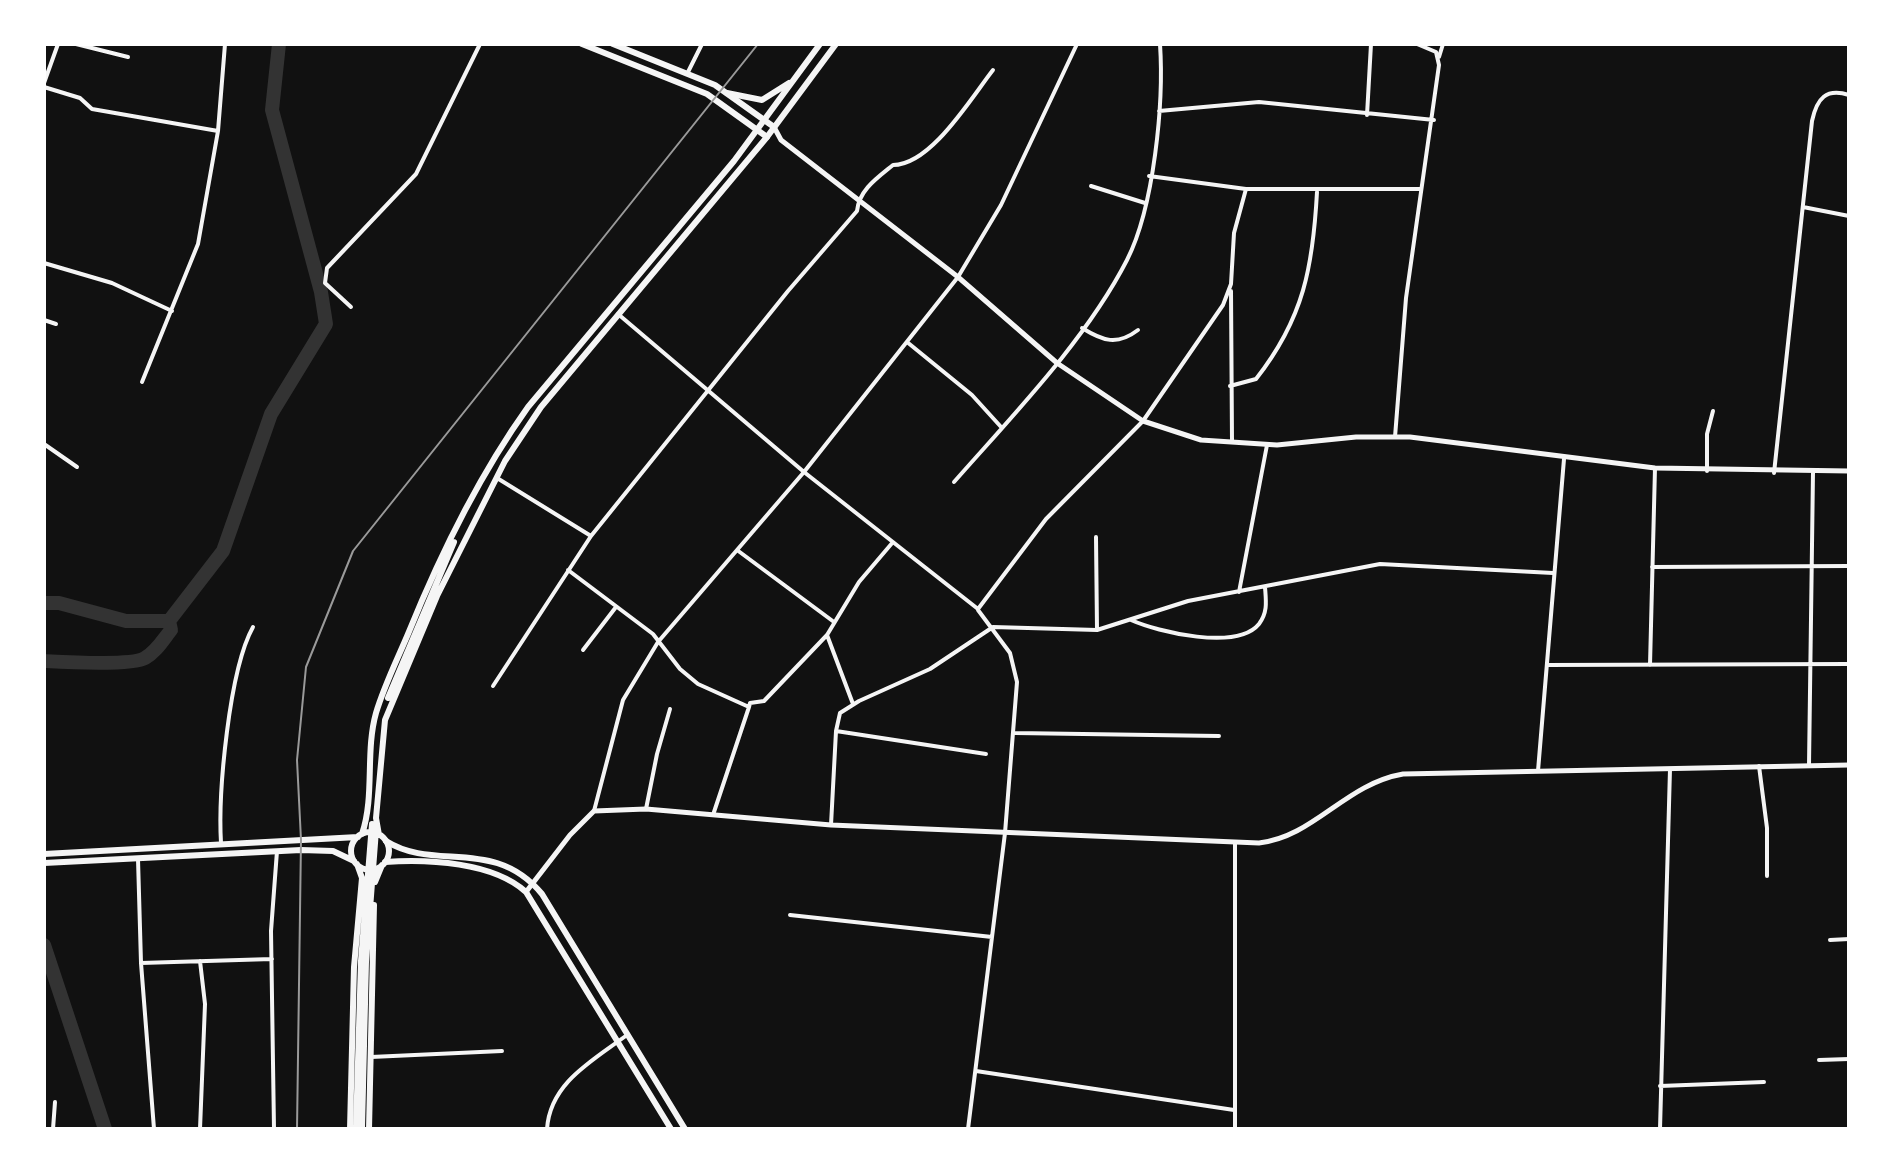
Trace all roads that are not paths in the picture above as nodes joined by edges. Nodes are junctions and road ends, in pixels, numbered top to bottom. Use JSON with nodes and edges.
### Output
{"nodes":[{"id":1,"x":58,"y":44,"type":"edge"},
{"id":2,"x":76,"y":44,"type":"edge"},
{"id":3,"x":225,"y":44,"type":"edge"},
{"id":4,"x":480,"y":44,"type":"edge"},
{"id":5,"x":582,"y":44,"type":"edge"},
{"id":6,"x":613,"y":44,"type":"edge"},
{"id":7,"x":702,"y":44,"type":"edge"},
{"id":8,"x":820,"y":44,"type":"edge"},
{"id":9,"x":836,"y":44,"type":"edge"},
{"id":10,"x":1077,"y":44,"type":"edge"},
{"id":11,"x":1160,"y":44,"type":"edge"},
{"id":12,"x":1371,"y":44,"type":"edge"},
{"id":13,"x":1417,"y":44,"type":"edge"},
{"id":14,"x":1443,"y":44,"type":"edge"},
{"id":15,"x":128,"y":57,"type":"dead end"},
{"id":16,"x":1439,"y":59,"type":"junction"},
{"id":17,"x":993,"y":70,"type":"dead end"},
{"id":18,"x":687,"y":74,"type":"junction"},
{"id":19,"x":797,"y":75,"type":"junction"},
{"id":20,"x":44,"y":85,"type":"edge"},
{"id":21,"x":727,"y":93,"type":"junction"},
{"id":22,"x":1849,"y":95,"type":"edge"},
{"id":23,"x":1159,"y":111,"type":"junction"},
{"id":24,"x":1367,"y":115,"type":"junction"},
{"id":25,"x":1434,"y":120,"type":"junction"},
{"id":26,"x":765,"y":121,"type":"junction"},
{"id":27,"x":774,"y":127,"type":"junction"},
{"id":28,"x":218,"y":131,"type":"junction"},
{"id":29,"x":757,"y":131,"type":"junction"},
{"id":30,"x":767,"y":137,"type":"junction"},
{"id":31,"x":781,"y":140,"type":"junction"},
{"id":32,"x":1149,"y":176,"type":"junction"},
{"id":33,"x":1091,"y":186,"type":"dead end"},
{"id":34,"x":1246,"y":189,"type":"junction"},
{"id":35,"x":1420,"y":189,"type":"junction"},
{"id":36,"x":1317,"y":192,"type":"junction"},
{"id":37,"x":858,"y":200,"type":"junction"},
{"id":38,"x":1145,"y":203,"type":"junction"},
{"id":39,"x":1803,"y":207,"type":"junction"},
{"id":40,"x":1849,"y":216,"type":"edge"},
{"id":41,"x":44,"y":263,"type":"edge"},
{"id":42,"x":958,"y":277,"type":"junction"},
{"id":43,"x":1231,"y":284,"type":"junction"},
{"id":44,"x":351,"y":307,"type":"dead end"},
{"id":45,"x":173,"y":312,"type":"junction"},
{"id":46,"x":618,"y":314,"type":"junction"},
{"id":47,"x":44,"y":320,"type":"edge"},
{"id":48,"x":56,"y":324,"type":"dead end"},
{"id":49,"x":1082,"y":328,"type":"junction"},
{"id":50,"x":1138,"y":330,"type":"dead end"},
{"id":51,"x":907,"y":342,"type":"junction"},
{"id":52,"x":1057,"y":363,"type":"junction"},
{"id":53,"x":142,"y":382,"type":"dead end"},
{"id":54,"x":1230,"y":386,"type":"junction"},
{"id":55,"x":708,"y":391,"type":"junction"},
{"id":56,"x":1713,"y":411,"type":"dead end"},
{"id":57,"x":1143,"y":421,"type":"junction"},
{"id":58,"x":1002,"y":428,"type":"junction"},
{"id":59,"x":1395,"y":437,"type":"junction"},
{"id":60,"x":44,"y":444,"type":"edge"},
{"id":61,"x":1232,"y":444,"type":"junction"},
{"id":62,"x":1267,"y":445,"type":"junction"},
{"id":63,"x":1564,"y":459,"type":"junction"},
{"id":64,"x":77,"y":467,"type":"dead end"},
{"id":65,"x":1655,"y":468,"type":"junction"},
{"id":66,"x":1707,"y":471,"type":"junction"},
{"id":67,"x":1849,"y":471,"type":"edge"},
{"id":68,"x":804,"y":472,"type":"junction"},
{"id":69,"x":1813,"y":472,"type":"junction"},
{"id":70,"x":1774,"y":473,"type":"junction"},
{"id":71,"x":496,"y":477,"type":"junction"},
{"id":72,"x":954,"y":482,"type":"dead end"},
{"id":73,"x":466,"y":509,"type":"junction"},
{"id":74,"x":476,"y":514,"type":"junction"},
{"id":75,"x":591,"y":536,"type":"junction"},
{"id":76,"x":1096,"y":537,"type":"dead end"},
{"id":77,"x":893,"y":542,"type":"junction"},
{"id":78,"x":737,"y":550,"type":"junction"},
{"id":79,"x":1849,"y":566,"type":"edge"},
{"id":80,"x":1652,"y":567,"type":"junction"},
{"id":81,"x":1812,"y":567,"type":"junction"},
{"id":82,"x":567,"y":570,"type":"junction"},
{"id":83,"x":1553,"y":573,"type":"junction"},
{"id":84,"x":1265,"y":587,"type":"junction"},
{"id":85,"x":1239,"y":592,"type":"junction"},
{"id":86,"x":431,"y":601,"type":"junction"},
{"id":87,"x":616,"y":607,"type":"junction"},
{"id":88,"x":978,"y":609,"type":"junction"},
{"id":89,"x":1131,"y":620,"type":"junction"},
{"id":90,"x":834,"y":622,"type":"junction"},
{"id":91,"x":253,"y":627,"type":"dead end"},
{"id":92,"x":993,"y":627,"type":"junction"},
{"id":93,"x":1097,"y":630,"type":"junction"},
{"id":94,"x":827,"y":635,"type":"junction"},
{"id":95,"x":658,"y":642,"type":"junction"},
{"id":96,"x":583,"y":650,"type":"dead end"},
{"id":97,"x":1811,"y":664,"type":"junction"},
{"id":98,"x":1849,"y":664,"type":"edge"},
{"id":99,"x":1547,"y":665,"type":"junction"},
{"id":100,"x":1650,"y":665,"type":"junction"},
{"id":101,"x":493,"y":686,"type":"dead end"},
{"id":102,"x":853,"y":704,"type":"junction"},
{"id":103,"x":749,"y":707,"type":"junction"},
{"id":104,"x":670,"y":709,"type":"dead end"},
{"id":105,"x":836,"y":731,"type":"junction"},
{"id":106,"x":1015,"y":733,"type":"junction"},
{"id":107,"x":1219,"y":736,"type":"dead end"},
{"id":108,"x":986,"y":754,"type":"dead end"},
{"id":109,"x":1809,"y":765,"type":"junction"},
{"id":110,"x":1849,"y":765,"type":"edge"},
{"id":111,"x":1759,"y":766,"type":"junction"},
{"id":112,"x":1670,"y":769,"type":"junction"},
{"id":113,"x":1538,"y":773,"type":"junction"},
{"id":114,"x":646,"y":809,"type":"junction"},
{"id":115,"x":594,"y":811,"type":"junction"},
{"id":116,"x":713,"y":815,"type":"junction"},
{"id":117,"x":831,"y":825,"type":"junction"},
{"id":118,"x":1005,"y":833,"type":"junction"},
{"id":119,"x":360,"y":835,"type":"junction"},
{"id":120,"x":379,"y":835,"type":"junction"},
{"id":121,"x":386,"y":841,"type":"junction"},
{"id":122,"x":1235,"y":844,"type":"junction"},
{"id":123,"x":221,"y":846,"type":"junction"},
{"id":124,"x":277,"y":851,"type":"junction"},
{"id":125,"x":44,"y":854,"type":"edge"},
{"id":126,"x":138,"y":859,"type":"junction"},
{"id":127,"x":44,"y":863,"type":"edge"},
{"id":128,"x":356,"y":863,"type":"junction"},
{"id":129,"x":384,"y":863,"type":"junction"},
{"id":130,"x":1767,"y":876,"type":"dead end"},
{"id":131,"x":534,"y":883,"type":"junction"},
{"id":132,"x":526,"y":892,"type":"junction"},
{"id":133,"x":790,"y":915,"type":"dead end"},
{"id":134,"x":992,"y":937,"type":"junction"},
{"id":135,"x":1849,"y":939,"type":"edge"},
{"id":136,"x":1830,"y":940,"type":"dead end"},
{"id":137,"x":272,"y":959,"type":"junction"},
{"id":138,"x":200,"y":961,"type":"junction"},
{"id":139,"x":141,"y":963,"type":"junction"},
{"id":140,"x":629,"y":1033,"type":"junction"},
{"id":141,"x":619,"y":1040,"type":"junction"},
{"id":142,"x":502,"y":1051,"type":"dead end"},
{"id":143,"x":368,"y":1057,"type":"junction"},
{"id":144,"x":1849,"y":1059,"type":"edge"},
{"id":145,"x":1819,"y":1060,"type":"dead end"},
{"id":146,"x":976,"y":1071,"type":"junction"},
{"id":147,"x":1764,"y":1082,"type":"dead end"},
{"id":148,"x":1660,"y":1086,"type":"junction"},
{"id":149,"x":55,"y":1102,"type":"dead end"},
{"id":150,"x":1235,"y":1110,"type":"junction"},
{"id":151,"x":53,"y":1129,"type":"edge"},
{"id":152,"x":154,"y":1129,"type":"edge"},
{"id":153,"x":200,"y":1129,"type":"edge"},
{"id":154,"x":274,"y":1129,"type":"edge"},
{"id":155,"x":350,"y":1129,"type":"edge"},
{"id":156,"x":359,"y":1129,"type":"edge"},
{"id":157,"x":369,"y":1129,"type":"edge"},
{"id":158,"x":547,"y":1129,"type":"edge"},
{"id":159,"x":671,"y":1129,"type":"edge"},
{"id":160,"x":685,"y":1129,"type":"edge"},
{"id":161,"x":968,"y":1129,"type":"edge"},
{"id":162,"x":1235,"y":1129,"type":"edge"},
{"id":163,"x":1660,"y":1129,"type":"edge"}],
"edges":[{"from":1,"to":20,"type":"street"},
{"from":2,"to":15,"type":"street"},
{"from":3,"to":28,"type":"street"},
{"from":4,"to":44,"type":"street"},
{"from":5,"to":29,"type":"main road"},
{"from":6,"to":18,"type":"main road"},
{"from":7,"to":18,"type":"street"},
{"from":8,"to":19,"type":"main road"},
{"from":9,"to":27,"type":"main road"},
{"from":10,"to":42,"type":"street"},
{"from":11,"to":23,"type":"street"},
{"from":12,"to":24,"type":"street"},
{"from":13,"to":16,"type":"street"},
{"from":14,"to":16,"type":"street"},
{"from":16,"to":25,"type":"street"},
{"from":17,"to":37,"type":"street"},
{"from":18,"to":21,"type":"main road"},
{"from":19,"to":21,"type":"main road"},
{"from":19,"to":26,"type":"main road"},
{"from":20,"to":28,"type":"street"},
{"from":21,"to":26,"type":"main road"},
{"from":22,"to":39,"type":"street"},
{"from":23,"to":24,"type":"street"},
{"from":23,"to":32,"type":"street"},
{"from":24,"to":25,"type":"street"},
{"from":25,"to":35,"type":"street"},
{"from":26,"to":27,"type":"main road"},
{"from":26,"to":29,"type":"main road"},
{"from":27,"to":30,"type":"main road"},
{"from":27,"to":31,"type":"street"},
{"from":28,"to":45,"type":"street"},
{"from":29,"to":30,"type":"main road"},
{"from":29,"to":73,"type":"main road"},
{"from":30,"to":31,"type":"street"},
{"from":30,"to":46,"type":"main road"},
{"from":31,"to":37,"type":"street"},
{"from":32,"to":34,"type":"street"},
{"from":32,"to":38,"type":"street"},
{"from":33,"to":38,"type":"street"},
{"from":34,"to":36,"type":"street"},
{"from":34,"to":43,"type":"street"},
{"from":35,"to":36,"type":"street"},
{"from":35,"to":59,"type":"street"},
{"from":36,"to":54,"type":"street"},
{"from":37,"to":42,"type":"street"},
{"from":37,"to":55,"type":"street"},
{"from":38,"to":49,"type":"street"},
{"from":39,"to":40,"type":"street"},
{"from":39,"to":70,"type":"street"},
{"from":41,"to":45,"type":"street"},
{"from":42,"to":51,"type":"street"},
{"from":42,"to":52,"type":"street"},
{"from":43,"to":54,"type":"street"},
{"from":43,"to":57,"type":"street"},
{"from":45,"to":53,"type":"street"},
{"from":46,"to":55,"type":"street"},
{"from":46,"to":71,"type":"main road"},
{"from":47,"to":48,"type":"street"},
{"from":49,"to":50,"type":"street"},
{"from":49,"to":52,"type":"street"},
{"from":51,"to":58,"type":"street"},
{"from":51,"to":68,"type":"street"},
{"from":52,"to":57,"type":"street"},
{"from":52,"to":58,"type":"street"},
{"from":54,"to":61,"type":"street"},
{"from":55,"to":68,"type":"street"},
{"from":55,"to":75,"type":"street"},
{"from":56,"to":66,"type":"street"},
{"from":57,"to":61,"type":"street"},
{"from":57,"to":88,"type":"street"},
{"from":58,"to":72,"type":"street"},
{"from":59,"to":62,"type":"street"},
{"from":59,"to":63,"type":"street"},
{"from":60,"to":64,"type":"street"},
{"from":61,"to":62,"type":"street"},
{"from":62,"to":85,"type":"street"},
{"from":63,"to":65,"type":"street"},
{"from":63,"to":83,"type":"street"},
{"from":65,"to":66,"type":"street"},
{"from":65,"to":80,"type":"street"},
{"from":66,"to":70,"type":"street"},
{"from":67,"to":69,"type":"street"},
{"from":68,"to":77,"type":"street"},
{"from":68,"to":78,"type":"street"},
{"from":69,"to":70,"type":"street"},
{"from":69,"to":81,"type":"street"},
{"from":71,"to":74,"type":"main road"},
{"from":71,"to":75,"type":"street"},
{"from":73,"to":86,"type":"main road"},
{"from":73,"to":119,"type":"main road"},
{"from":74,"to":86,"type":"main road"},
{"from":74,"to":120,"type":"main road"},
{"from":75,"to":82,"type":"street"},
{"from":76,"to":93,"type":"street"},
{"from":77,"to":88,"type":"street"},
{"from":77,"to":90,"type":"street"},
{"from":78,"to":90,"type":"street"},
{"from":78,"to":95,"type":"street"},
{"from":79,"to":81,"type":"street"},
{"from":80,"to":81,"type":"street"},
{"from":80,"to":100,"type":"street"},
{"from":81,"to":97,"type":"street"},
{"from":82,"to":87,"type":"street"},
{"from":82,"to":101,"type":"street"},
{"from":83,"to":84,"type":"street"},
{"from":83,"to":99,"type":"street"},
{"from":84,"to":85,"type":"street"},
{"from":84,"to":89,"type":"street"},
{"from":85,"to":89,"type":"street"},
{"from":86,"to":156,"type":"main road"},
{"from":87,"to":95,"type":"street"},
{"from":87,"to":96,"type":"street"},
{"from":88,"to":92,"type":"street"},
{"from":89,"to":93,"type":"street"},
{"from":90,"to":94,"type":"street"},
{"from":91,"to":123,"type":"street"},
{"from":92,"to":93,"type":"street"},
{"from":92,"to":102,"type":"street"},
{"from":92,"to":106,"type":"street"},
{"from":94,"to":102,"type":"street"},
{"from":94,"to":103,"type":"street"},
{"from":95,"to":103,"type":"street"},
{"from":95,"to":115,"type":"street"},
{"from":97,"to":98,"type":"street"},
{"from":97,"to":100,"type":"street"},
{"from":97,"to":109,"type":"street"},
{"from":99,"to":100,"type":"street"},
{"from":99,"to":113,"type":"street"},
{"from":102,"to":105,"type":"street"},
{"from":103,"to":116,"type":"street"},
{"from":104,"to":114,"type":"street"},
{"from":105,"to":108,"type":"street"},
{"from":105,"to":117,"type":"street"},
{"from":106,"to":107,"type":"street"},
{"from":106,"to":118,"type":"street"},
{"from":109,"to":110,"type":"street"},
{"from":109,"to":111,"type":"street"},
{"from":111,"to":112,"type":"street"},
{"from":111,"to":130,"type":"street"},
{"from":112,"to":113,"type":"street"},
{"from":112,"to":148,"type":"street"},
{"from":113,"to":122,"type":"street"},
{"from":114,"to":115,"type":"street"},
{"from":114,"to":116,"type":"street"},
{"from":115,"to":131,"type":"street"},
{"from":116,"to":117,"type":"street"},
{"from":117,"to":118,"type":"street"},
{"from":118,"to":122,"type":"street"},
{"from":118,"to":134,"type":"street"},
{"from":119,"to":120,"type":"main road"},
{"from":119,"to":123,"type":"main road"},
{"from":119,"to":128,"type":"main road"},
{"from":120,"to":121,"type":"main road"},
{"from":121,"to":129,"type":"main road"},
{"from":121,"to":131,"type":"main road"},
{"from":122,"to":150,"type":"street"},
{"from":123,"to":125,"type":"main road"},
{"from":124,"to":126,"type":"main road"},
{"from":124,"to":128,"type":"main road"},
{"from":124,"to":137,"type":"street"},
{"from":126,"to":127,"type":"main road"},
{"from":126,"to":139,"type":"street"},
{"from":128,"to":129,"type":"main road"},
{"from":128,"to":155,"type":"main road"},
{"from":129,"to":132,"type":"main road"},
{"from":129,"to":143,"type":"main road"},
{"from":131,"to":132,"type":"street"},
{"from":131,"to":140,"type":"main road"},
{"from":132,"to":141,"type":"main road"},
{"from":133,"to":134,"type":"street"},
{"from":134,"to":146,"type":"street"},
{"from":135,"to":136,"type":"street"},
{"from":137,"to":138,"type":"street"},
{"from":137,"to":154,"type":"street"},
{"from":138,"to":139,"type":"street"},
{"from":138,"to":153,"type":"street"},
{"from":139,"to":152,"type":"street"},
{"from":140,"to":141,"type":"street"},
{"from":140,"to":160,"type":"main road"},
{"from":141,"to":158,"type":"street"},
{"from":141,"to":159,"type":"main road"},
{"from":142,"to":143,"type":"street"},
{"from":143,"to":157,"type":"main road"},
{"from":144,"to":145,"type":"street"},
{"from":146,"to":150,"type":"street"},
{"from":146,"to":161,"type":"street"},
{"from":147,"to":148,"type":"street"},
{"from":148,"to":163,"type":"street"},
{"from":149,"to":151,"type":"street"},
{"from":150,"to":162,"type":"street"}]}
